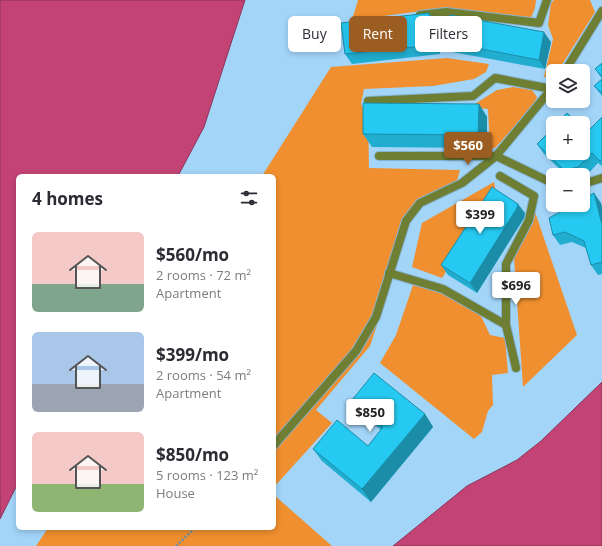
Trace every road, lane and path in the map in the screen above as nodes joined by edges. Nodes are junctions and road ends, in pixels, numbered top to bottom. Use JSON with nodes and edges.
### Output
{"nodes":[{"id":1,"x":548,"y":0,"type":"edge"},
{"id":2,"x":602,"y":11,"type":"edge"},
{"id":3,"x":414,"y":16,"type":"edge"},
{"id":4,"x":569,"y":64,"type":"edge"},
{"id":5,"x":546,"y":87,"type":"edge"},
{"id":6,"x":546,"y":95,"type":"edge"},
{"id":7,"x":368,"y":101,"type":"dead end"},
{"id":8,"x":379,"y":156,"type":"dead end"},
{"id":9,"x":496,"y":156,"type":"junction"},
{"id":10,"x":500,"y":176,"type":"dead end"},
{"id":11,"x":602,"y":178,"type":"edge"},
{"id":12,"x":546,"y":180,"type":"edge"},
{"id":13,"x":590,"y":182,"type":"edge"},
{"id":14,"x":389,"y":273,"type":"junction"},
{"id":15,"x":506,"y":325,"type":"junction"},
{"id":16,"x":516,"y":368,"type":"dead end"},
{"id":17,"x":276,"y":443,"type":"edge"},
{"id":18,"x":193,"y":530,"type":"edge"},
{"id":19,"x":176,"y":546,"type":"edge"}],
"edges":[{"from":1,"to":3,"type":"street"},
{"from":2,"to":4,"type":"street"},
{"from":5,"to":7,"type":"street"},
{"from":6,"to":9,"type":"street"},
{"from":8,"to":9,"type":"street"},
{"from":9,"to":12,"type":"street"},
{"from":9,"to":14,"type":"street"},
{"from":10,"to":15,"type":"street"},
{"from":11,"to":13,"type":"street"},
{"from":14,"to":15,"type":"street"},
{"from":14,"to":17,"type":"street"},
{"from":15,"to":16,"type":"street"},
{"from":18,"to":19,"type":"path"}]}
